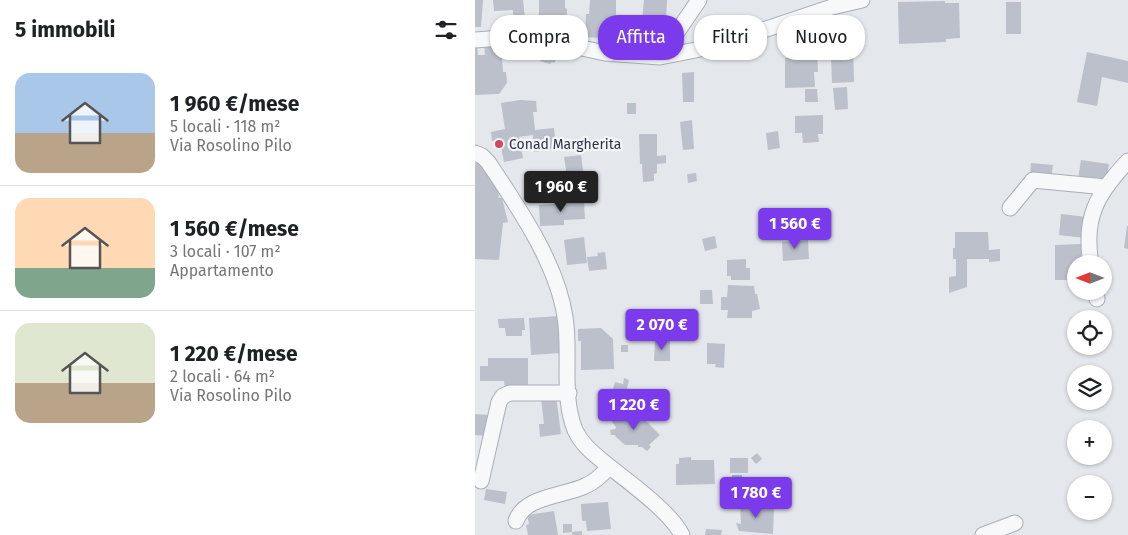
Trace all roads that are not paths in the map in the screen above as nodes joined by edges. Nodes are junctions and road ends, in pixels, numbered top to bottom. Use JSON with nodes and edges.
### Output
{"nodes":[{"id":1,"x":699,"y":0,"type":"edge"},
{"id":2,"x":862,"y":0,"type":"edge"},
{"id":3,"x":684,"y":22,"type":"edge"},
{"id":4,"x":475,"y":40,"type":"edge"},
{"id":5,"x":598,"y":51,"type":"edge"},
{"id":6,"x":684,"y":52,"type":"edge"},
{"id":7,"x":475,"y":153,"type":"edge"},
{"id":8,"x":1128,"y":161,"type":"edge"},
{"id":9,"x":1106,"y":187,"type":"junction"},
{"id":10,"x":1010,"y":208,"type":"dead end"},
{"id":11,"x":1090,"y":255,"type":"edge"},
{"id":12,"x":569,"y":394,"type":"junction"},
{"id":13,"x":609,"y":466,"type":"junction"},
{"id":14,"x":481,"y":481,"type":"dead end"},
{"id":15,"x":516,"y":521,"type":"dead end"},
{"id":16,"x":1015,"y":523,"type":"dead end"},
{"id":17,"x":682,"y":535,"type":"edge"},
{"id":18,"x":983,"y":535,"type":"edge"}],
"edges":[{"from":1,"to":3,"type":"street"},
{"from":2,"to":6,"type":"street"},
{"from":4,"to":5,"type":"street"},
{"from":7,"to":12,"type":"street"},
{"from":8,"to":9,"type":"street"},
{"from":9,"to":10,"type":"street"},
{"from":9,"to":11,"type":"street"},
{"from":12,"to":13,"type":"street"},
{"from":12,"to":14,"type":"street"},
{"from":13,"to":15,"type":"street"},
{"from":13,"to":17,"type":"street"},
{"from":16,"to":18,"type":"street"}]}
